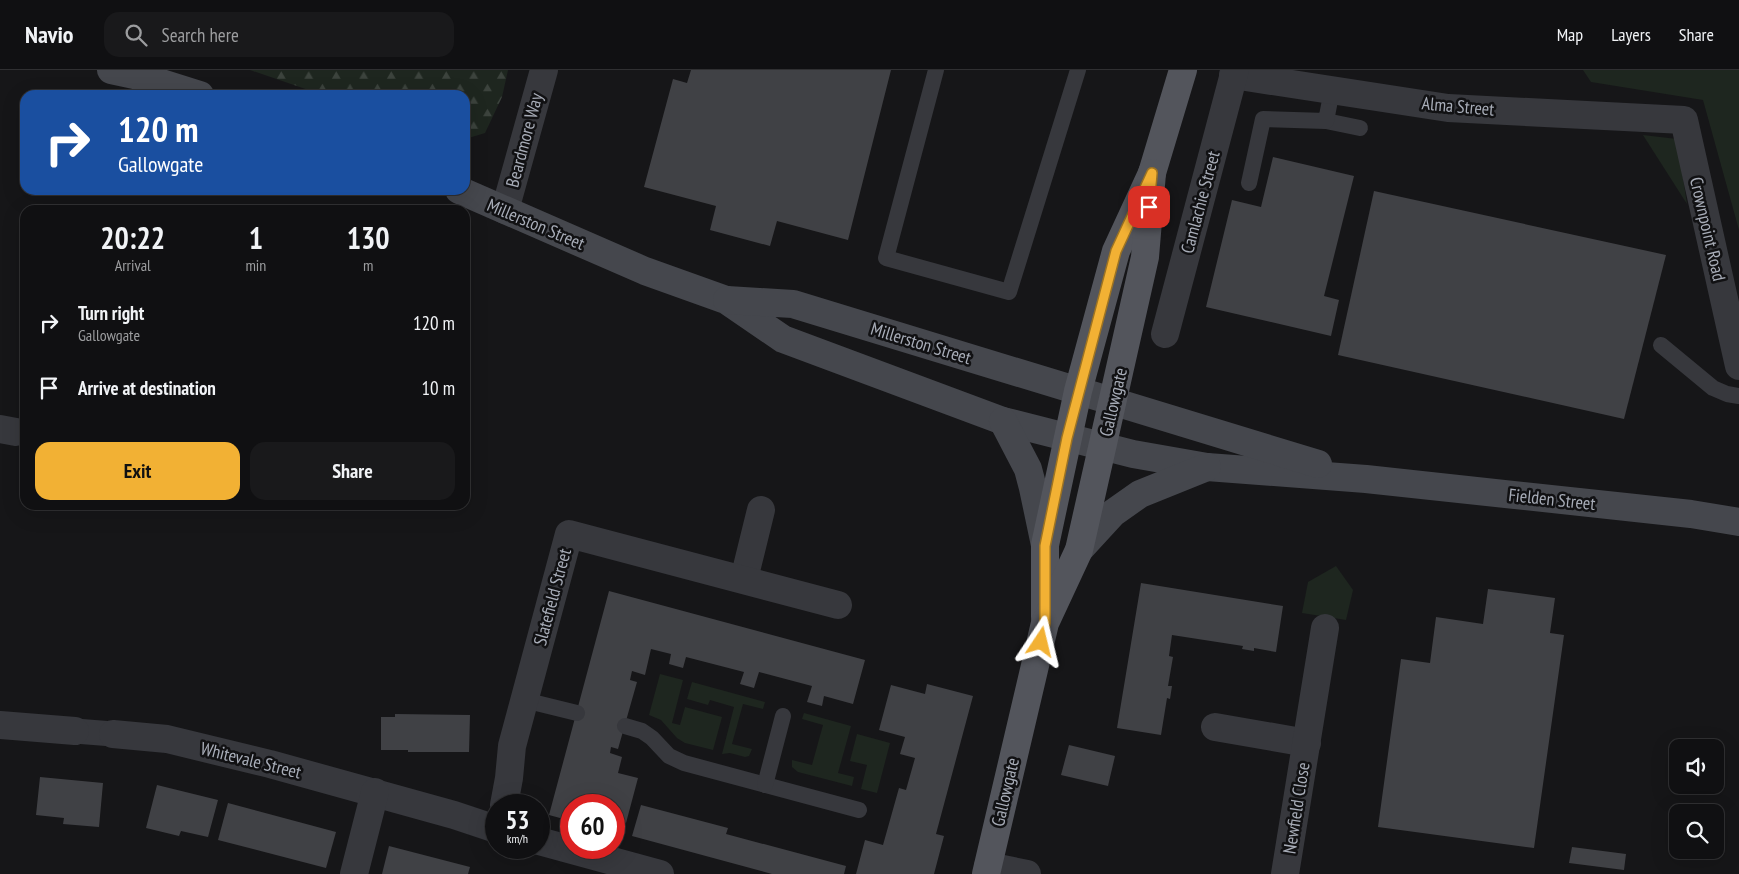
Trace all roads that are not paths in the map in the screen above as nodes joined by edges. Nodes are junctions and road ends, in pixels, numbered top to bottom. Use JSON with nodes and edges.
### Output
{"nodes":[{"id":1,"x":111,"y":70,"type":"edge"},
{"id":2,"x":544,"y":70,"type":"edge"},
{"id":3,"x":936,"y":70,"type":"edge"},
{"id":4,"x":1078,"y":70,"type":"edge"},
{"id":5,"x":1183,"y":70,"type":"edge"},
{"id":6,"x":1234,"y":72,"type":"edge"},
{"id":7,"x":184,"y":90,"type":"edge"},
{"id":8,"x":1332,"y":90,"type":"junction"},
{"id":9,"x":1684,"y":120,"type":"joint"},
{"id":10,"x":1326,"y":121,"type":"junction"},
{"id":11,"x":1360,"y":128,"type":"dead end"},
{"id":12,"x":1152,"y":173,"type":"junction"},
{"id":13,"x":1249,"y":183,"type":"dead end"},
{"id":14,"x":470,"y":195,"type":"edge"},
{"id":15,"x":505,"y":210,"type":"junction"},
{"id":16,"x":726,"y":300,"type":"junction"},
{"id":17,"x":1165,"y":334,"type":"dead end"},
{"id":18,"x":1661,"y":345,"type":"dead end"},
{"id":19,"x":1739,"y":366,"type":"edge"},
{"id":20,"x":1078,"y":391,"type":"junction"},
{"id":21,"x":1739,"y":396,"type":"edge"},
{"id":22,"x":1113,"y":401,"type":"junction"},
{"id":23,"x":1003,"y":421,"type":"junction"},
{"id":24,"x":1067,"y":438,"type":"junction"},
{"id":25,"x":1103,"y":446,"type":"junction"},
{"id":26,"x":1206,"y":467,"type":"junction"},
{"id":27,"x":1366,"y":479,"type":"junction"},
{"id":28,"x":761,"y":510,"type":"dead end"},
{"id":29,"x":1739,"y":522,"type":"edge"},
{"id":30,"x":1045,"y":546,"type":"junction"},
{"id":31,"x":1080,"y":550,"type":"junction"},
{"id":32,"x":744,"y":579,"type":"junction"},
{"id":33,"x":838,"y":605,"type":"dead end"},
{"id":34,"x":1045,"y":623,"type":"junction"},
{"id":35,"x":1325,"y":628,"type":"dead end"},
{"id":36,"x":524,"y":700,"type":"junction"},
{"id":37,"x":577,"y":713,"type":"dead end"},
{"id":38,"x":783,"y":716,"type":"dead end"},
{"id":39,"x":0,"y":725,"type":"edge"},
{"id":40,"x":625,"y":726,"type":"dead end"},
{"id":41,"x":1215,"y":727,"type":"dead end"},
{"id":42,"x":75,"y":731,"type":"joint"},
{"id":43,"x":113,"y":734,"type":"joint"},
{"id":44,"x":1307,"y":743,"type":"junction"},
{"id":45,"x":765,"y":784,"type":"junction"},
{"id":46,"x":375,"y":792,"type":"junction"},
{"id":47,"x":506,"y":794,"type":"edge"},
{"id":48,"x":859,"y":810,"type":"dead end"},
{"id":49,"x":485,"y":825,"type":"edge"},
{"id":50,"x":550,"y":845,"type":"edge"},
{"id":51,"x":604,"y":867,"type":"edge"},
{"id":52,"x":987,"y":870,"type":"edge"},
{"id":53,"x":354,"y":874,"type":"edge"},
{"id":54,"x":660,"y":874,"type":"edge"},
{"id":55,"x":1027,"y":874,"type":"edge"},
{"id":56,"x":1285,"y":874,"type":"edge"}],
"edges":[{"from":1,"to":7,"type":"main road"},
{"from":2,"to":15,"type":"street","name":"Beardmore Way"},
{"from":3,"to":4,"type":"lane"},
{"from":5,"to":12,"type":"main road","name":"Gallowgate"},
{"from":6,"to":8,"type":"street","name":"Alma Street"},
{"from":6,"to":17,"type":"street","name":"Camlachie Street"},
{"from":8,"to":9,"type":"street","name":"Alma Street"},
{"from":8,"to":10,"type":"lane"},
{"from":9,"to":19,"type":"street","name":"Crownpoint Road"},
{"from":10,"to":11,"type":"lane"},
{"from":10,"to":13,"type":"lane"},
{"from":12,"to":20,"type":"main road","name":"Gallowgate"},
{"from":12,"to":22,"type":"main road","name":"Gallowgate"},
{"from":14,"to":15,"type":"main road","name":"Millerston Street"},
{"from":15,"to":16,"type":"main road","name":"Millerston Street"},
{"from":16,"to":20,"type":"main road","name":"Millerston Street"},
{"from":16,"to":23,"type":"main road","name":"Millerston Street"},
{"from":18,"to":21,"type":"lane"},
{"from":20,"to":22,"type":"main road","name":"Millerston Street"},
{"from":20,"to":24,"type":"main road","name":"Gallowgate"},
{"from":22,"to":25,"type":"main road","name":"Gallowgate"},
{"from":22,"to":27,"type":"main road","name":"Fielden Street"},
{"from":23,"to":24,"type":"main road","name":"Millerston Street"},
{"from":23,"to":30,"type":"main road"},
{"from":24,"to":25,"type":"main road","name":"Fielden Street"},
{"from":24,"to":30,"type":"main road","name":"Gallowgate"},
{"from":25,"to":26,"type":"main road","name":"Fielden Street"},
{"from":25,"to":31,"type":"main road","name":"Gallowgate"},
{"from":26,"to":27,"type":"main road","name":"Fielden Street"},
{"from":26,"to":31,"type":"main road","name":"Fielden Street"},
{"from":27,"to":29,"type":"main road","name":"Fielden Street"},
{"from":28,"to":32,"type":"street"},
{"from":30,"to":34,"type":"main road","name":"Gallowgate"},
{"from":31,"to":34,"type":"main road","name":"Gallowgate"},
{"from":32,"to":33,"type":"street","name":"Slatefield Street"},
{"from":32,"to":36,"type":"street","name":"Slatefield Street"},
{"from":34,"to":52,"type":"main road","name":"Gallowgate"},
{"from":35,"to":44,"type":"street","name":"Newfield Close"},
{"from":36,"to":37,"type":"lane"},
{"from":36,"to":47,"type":"street","name":"Slatefield Street"},
{"from":38,"to":45,"type":"lane"},
{"from":39,"to":42,"type":"street","name":"Whitevale Street"},
{"from":40,"to":45,"type":"lane"},
{"from":41,"to":44,"type":"street","name":"Newfield Close"},
{"from":42,"to":43,"type":"street","name":"Whitevale Street"},
{"from":43,"to":46,"type":"street","name":"Whitevale Street"},
{"from":44,"to":56,"type":"street","name":"Newfield Close"},
{"from":45,"to":48,"type":"lane"},
{"from":46,"to":49,"type":"street","name":"Whitevale Street"},
{"from":46,"to":53,"type":"street"},
{"from":50,"to":51,"type":"street"},
{"from":51,"to":54,"type":"street"},
{"from":52,"to":55,"type":"street"}]}
